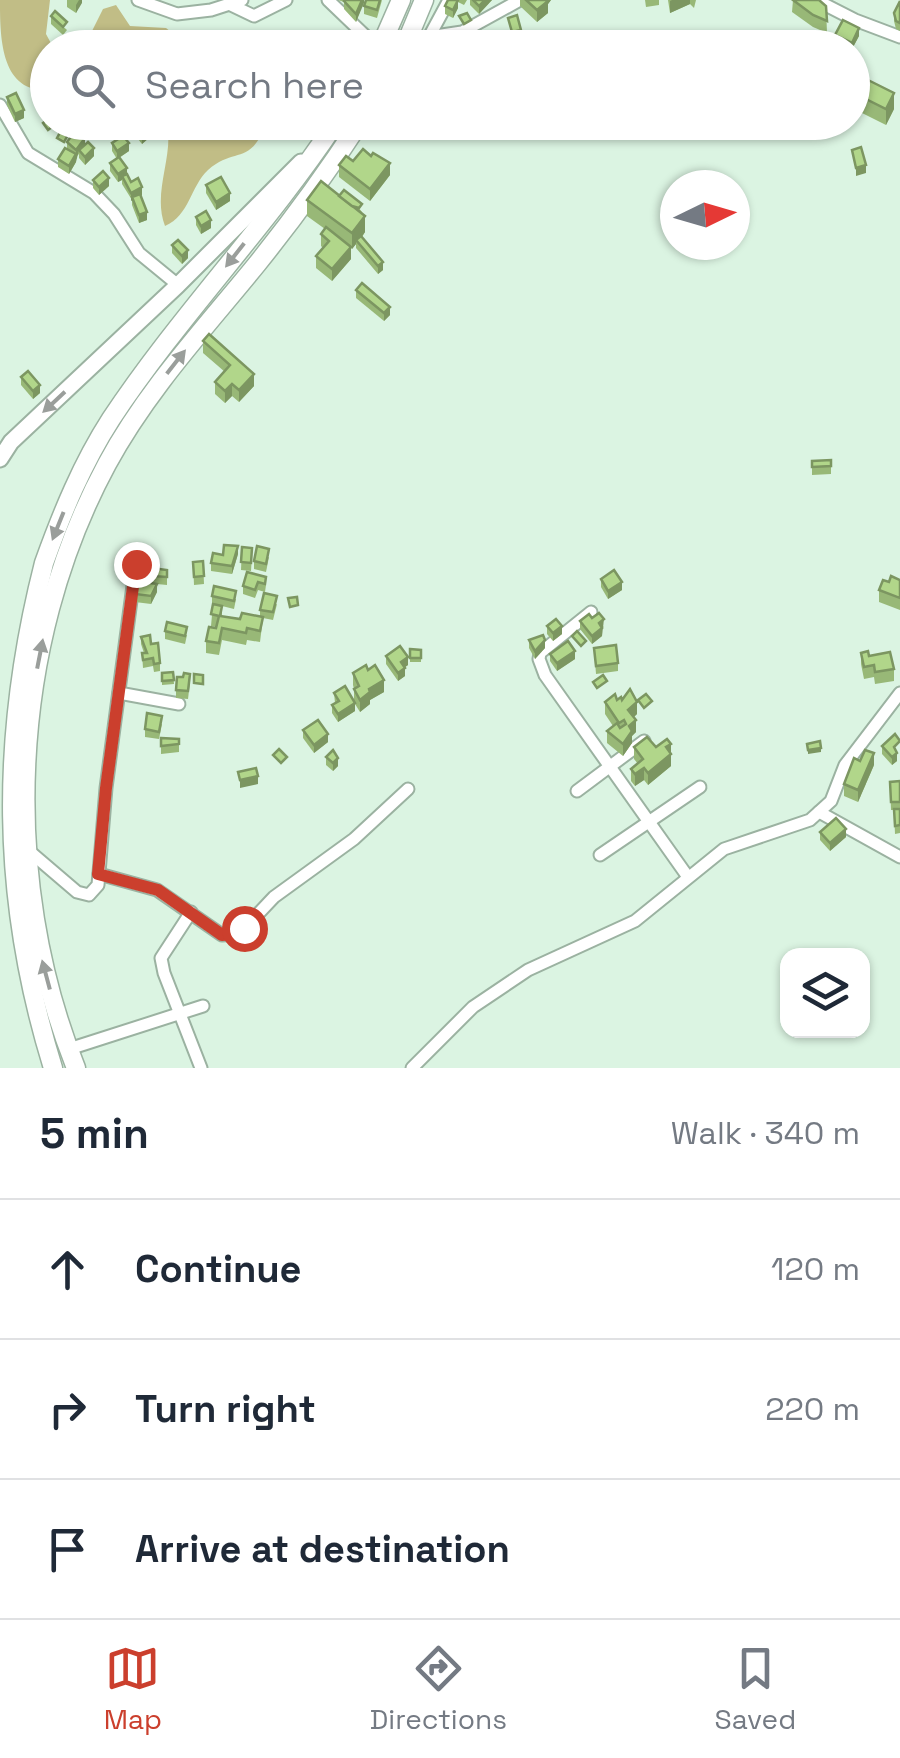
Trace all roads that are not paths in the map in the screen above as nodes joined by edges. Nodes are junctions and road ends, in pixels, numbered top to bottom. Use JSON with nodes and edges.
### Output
{"nodes":[{"id":1,"x":138,"y":0,"type":"edge"},
{"id":2,"x":286,"y":0,"type":"edge"},
{"id":3,"x":328,"y":0,"type":"edge"},
{"id":4,"x":401,"y":0,"type":"edge"},
{"id":5,"x":424,"y":0,"type":"edge"},
{"id":6,"x":449,"y":0,"type":"edge"},
{"id":7,"x":520,"y":0,"type":"edge"},
{"id":8,"x":816,"y":0,"type":"edge"},
{"id":9,"x":236,"y":2,"type":"edge"},
{"id":10,"x":360,"y":30,"type":"edge"},
{"id":11,"x":387,"y":30,"type":"edge"},
{"id":12,"x":412,"y":30,"type":"edge"},
{"id":13,"x":434,"y":30,"type":"edge"},
{"id":14,"x":463,"y":30,"type":"edge"},
{"id":15,"x":900,"y":37,"type":"edge"},
{"id":16,"x":0,"y":105,"type":"edge"},
{"id":17,"x":324,"y":140,"type":"edge"},
{"id":18,"x":324,"y":140,"type":"edge"},
{"id":19,"x":347,"y":140,"type":"edge"},
{"id":20,"x":178,"y":285,"type":"junction"},
{"id":21,"x":0,"y":459,"type":"edge"},
{"id":22,"x":136,"y":564,"type":"dead end"},
{"id":23,"x":591,"y":612,"type":"edge"},
{"id":24,"x":118,"y":692,"type":"junction"},
{"id":25,"x":900,"y":693,"type":"edge"},
{"id":26,"x":178,"y":704,"type":"dead end"},
{"id":27,"x":644,"y":741,"type":"edge"},
{"id":28,"x":611,"y":768,"type":"junction"},
{"id":29,"x":700,"y":787,"type":"dead end"},
{"id":30,"x":408,"y":789,"type":"dead end"},
{"id":31,"x":577,"y":791,"type":"dead end"},
{"id":32,"x":819,"y":812,"type":"junction"},
{"id":33,"x":649,"y":822,"type":"junction"},
{"id":34,"x":26,"y":848,"type":"junction"},
{"id":35,"x":600,"y":855,"type":"dead end"},
{"id":36,"x":900,"y":857,"type":"edge"},
{"id":37,"x":98,"y":874,"type":"junction"},
{"id":38,"x":688,"y":877,"type":"junction"},
{"id":39,"x":191,"y":912,"type":"junction"},
{"id":40,"x":203,"y":1006,"type":"dead end"},
{"id":41,"x":178,"y":1014,"type":"junction"},
{"id":42,"x":68,"y":1049,"type":"junction"},
{"id":43,"x":54,"y":1068,"type":"edge"},
{"id":44,"x":76,"y":1068,"type":"edge"},
{"id":45,"x":200,"y":1068,"type":"edge"},
{"id":46,"x":412,"y":1068,"type":"edge"}],
"edges":[{"from":1,"to":9,"type":"street"},
{"from":2,"to":9,"type":"street"},
{"from":3,"to":10,"type":"street"},
{"from":4,"to":11,"type":"highway"},
{"from":5,"to":12,"type":"highway"},
{"from":6,"to":13,"type":"street"},
{"from":7,"to":14,"type":"street"},
{"from":8,"to":15,"type":"street"},
{"from":16,"to":20,"type":"street"},
{"from":17,"to":20,"type":"main road"},
{"from":18,"to":43,"type":"highway","one_way":true},
{"from":34,"to":19,"type":"highway","one_way":true},
{"from":20,"to":21,"type":"main road","one_way":true},
{"from":22,"to":24,"type":"street"},
{"from":23,"to":28,"type":"street"},
{"from":24,"to":26,"type":"street"},
{"from":24,"to":37,"type":"street"},
{"from":25,"to":32,"type":"street"},
{"from":27,"to":28,"type":"street"},
{"from":28,"to":31,"type":"street"},
{"from":28,"to":33,"type":"street"},
{"from":29,"to":33,"type":"street"},
{"from":30,"to":39,"type":"street"},
{"from":32,"to":36,"type":"street"},
{"from":32,"to":38,"type":"street"},
{"from":33,"to":35,"type":"street"},
{"from":33,"to":38,"type":"street"},
{"from":34,"to":37,"type":"street"},
{"from":42,"to":34,"type":"highway","one_way":true},
{"from":37,"to":39,"type":"street"},
{"from":38,"to":46,"type":"street"},
{"from":39,"to":41,"type":"street"},
{"from":40,"to":41,"type":"street"},
{"from":41,"to":42,"type":"street"},
{"from":41,"to":45,"type":"street"},
{"from":42,"to":44,"type":"highway"}]}
